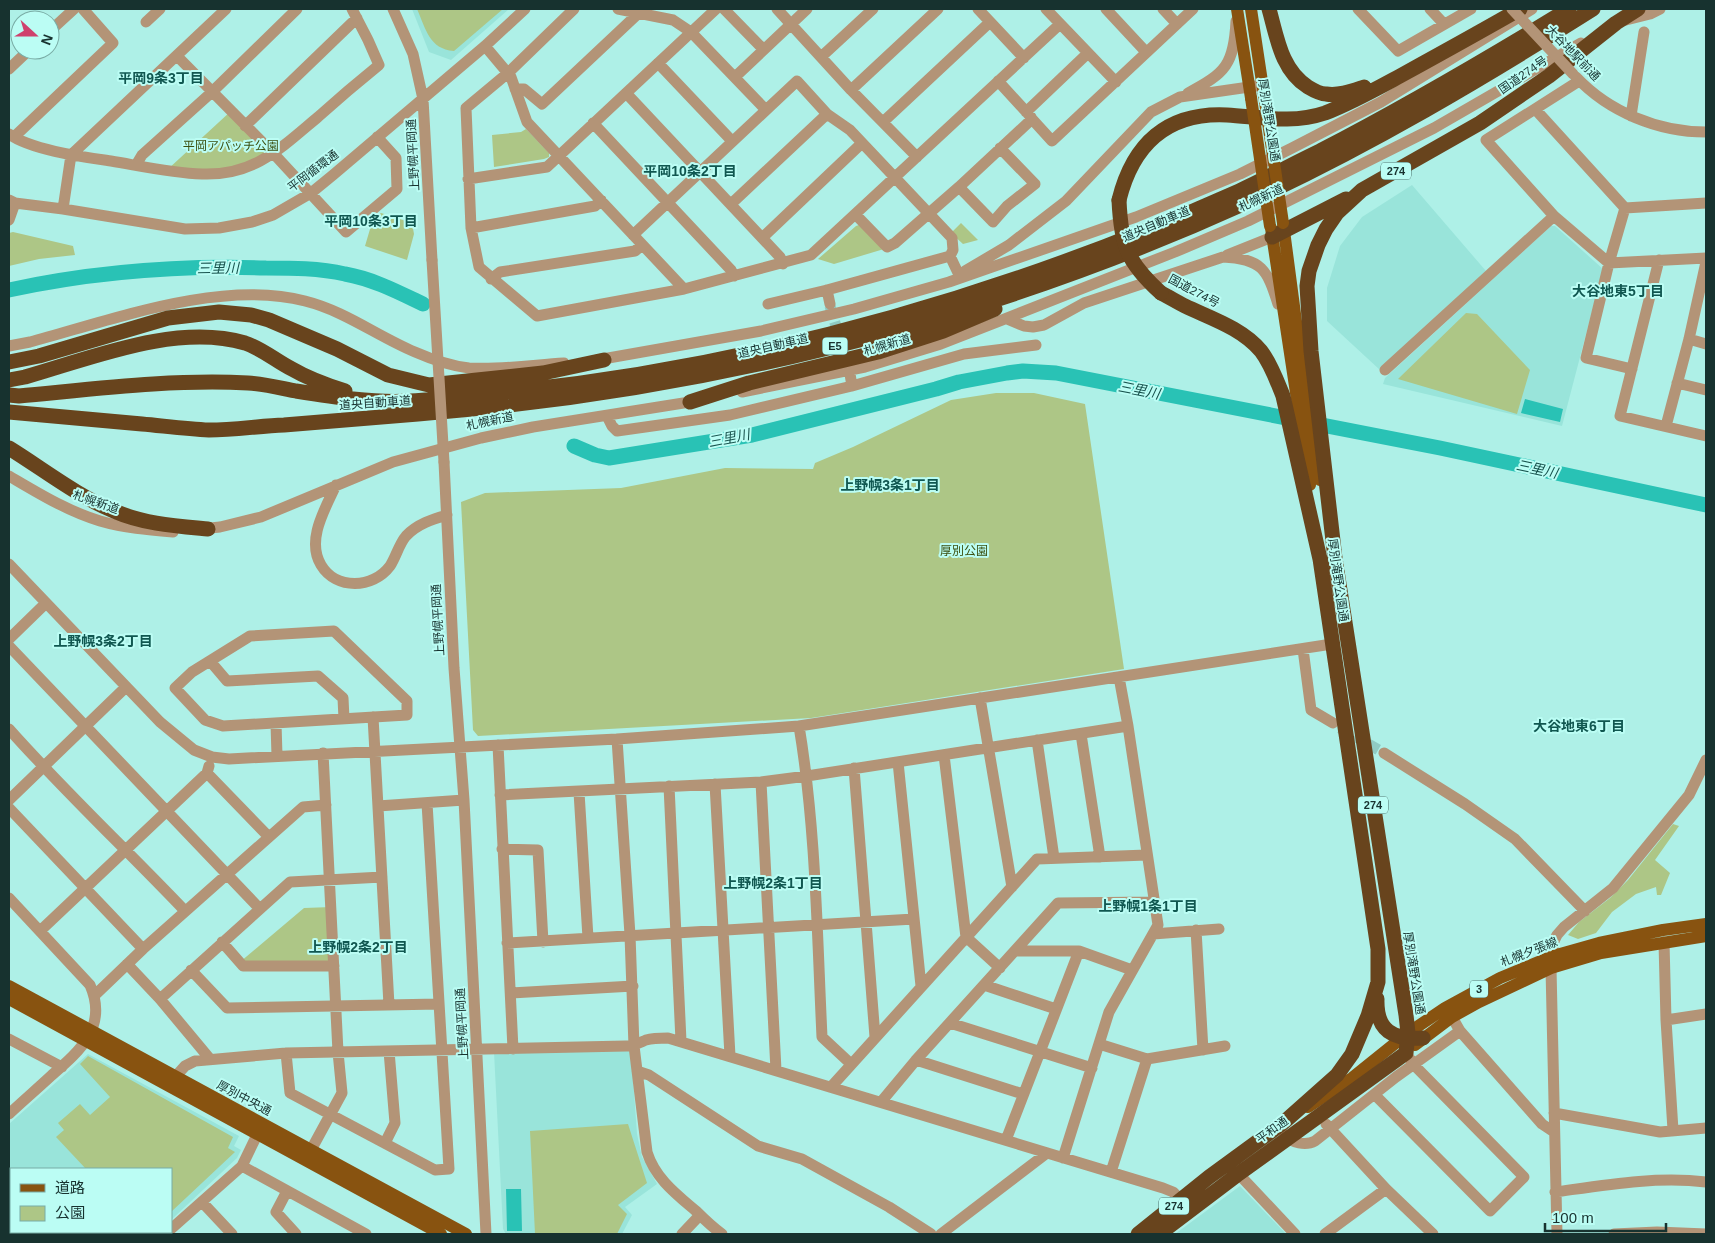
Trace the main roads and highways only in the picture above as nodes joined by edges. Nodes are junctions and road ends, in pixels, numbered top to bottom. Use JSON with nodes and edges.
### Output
{"nodes":[{"id":1,"x":1236,"y":9,"type":"edge"},
{"id":2,"x":1251,"y":9,"type":"edge"},
{"id":3,"x":1269,"y":9,"type":"edge"},
{"id":4,"x":1520,"y":9,"type":"edge"},
{"id":5,"x":1569,"y":9,"type":"edge"},
{"id":6,"x":1593,"y":9,"type":"edge"},
{"id":7,"x":1638,"y":9,"type":"edge"},
{"id":8,"x":1616,"y":23,"type":"joint"},
{"id":9,"x":1402,"y":75,"type":"junction"},
{"id":10,"x":1362,"y":190,"type":"junction"},
{"id":11,"x":1277,"y":229,"type":"junction"},
{"id":12,"x":1074,"y":273,"type":"junction"},
{"id":13,"x":604,"y":360,"type":"road end"},
{"id":14,"x":9,"y":362,"type":"edge"},
{"id":15,"x":9,"y":380,"type":"edge"},
{"id":16,"x":9,"y":395,"type":"edge"},
{"id":17,"x":1306,"y":397,"type":"junction"},
{"id":18,"x":409,"y":401,"type":"junction"},
{"id":19,"x":690,"y":402,"type":"road end"},
{"id":20,"x":9,"y":412,"type":"edge"},
{"id":21,"x":9,"y":448,"type":"edge"},
{"id":22,"x":1312,"y":468,"type":"junction"},
{"id":23,"x":208,"y":528,"type":"road end"},
{"id":24,"x":1328,"y":558,"type":"junction"},
{"id":25,"x":1706,"y":924,"type":"edge"},
{"id":26,"x":1706,"y":936,"type":"edge"},
{"id":27,"x":1552,"y":962,"type":"junction"},
{"id":28,"x":1378,"y":982,"type":"junction"},
{"id":29,"x":9,"y":986,"type":"edge"},
{"id":30,"x":9,"y":999,"type":"edge"},
{"id":31,"x":89,"y":1036,"type":"junction"},
{"id":32,"x":1423,"y":1038,"type":"joint"},
{"id":33,"x":1408,"y":1045,"type":"junction"},
{"id":34,"x":1283,"y":1129,"type":"junction"},
{"id":35,"x":1186,"y":1205,"type":"junction"},
{"id":36,"x":440,"y":1234,"type":"edge"},
{"id":37,"x":466,"y":1234,"type":"edge"},
{"id":38,"x":1138,"y":1234,"type":"edge"},
{"id":39,"x":1159,"y":1234,"type":"edge"}],
"edges":[{"from":1,"to":11,"type":"main road","name":"厚別滝野公園通","bridge":true},
{"from":2,"to":11,"type":"main road","name":"厚別滝野公園通","bridge":true},
{"from":3,"to":9,"type":"highway"},
{"from":4,"to":9,"type":"highway","name":"国道274号","number":"274"},
{"from":5,"to":18,"type":"highway","name":"道央自動車道","number":"E5"},
{"from":6,"to":12,"type":"highway","name":"道央自動車道","number":"E5"},
{"from":7,"to":8,"type":"highway","name":"札幌新道","number":"274"},
{"from":8,"to":10,"type":"highway","name":"国道274号","number":"274"},
{"from":9,"to":22,"type":"highway","name":"国道274号","number":"274","bridge":true},
{"from":10,"to":11,"type":"highway"},
{"from":10,"to":17,"type":"highway","name":"国道274号","number":"274"},
{"from":11,"to":17,"type":"main road","name":"厚別滝野公園通"},
{"from":11,"to":17,"type":"main road","name":"厚別滝野公園通"},
{"from":12,"to":19,"type":"highway"},
{"from":12,"to":20,"type":"highway","name":"道央自動車道","number":"E5"},
{"from":13,"to":14,"type":"highway"},
{"from":15,"to":18,"type":"highway"},
{"from":16,"to":18,"type":"highway","name":"道央自動車道","number":"E5"},
{"from":17,"to":22,"type":"highway","name":"国道274号","number":"274"},
{"from":17,"to":22,"type":"main road","name":"厚別滝野公園通"},
{"from":21,"to":23,"type":"highway"},
{"from":22,"to":24,"type":"highway","name":"国道274号","number":"274"},
{"from":22,"to":24,"type":"highway","name":"国道274号","number":"274"},
{"from":24,"to":28,"type":"highway","name":"厚別滝野公園通","number":"274"},
{"from":24,"to":33,"type":"highway","name":"厚別滝野公園通","number":"274"},
{"from":25,"to":27,"type":"main road","name":"札幌夕張線","number":"3"},
{"from":26,"to":27,"type":"main road","name":"札幌夕張線","number":"3"},
{"from":27,"to":32,"type":"main road","name":"札幌夕張線","number":"3"},
{"from":27,"to":33,"type":"main road","name":"札幌夕張線","number":"3"},
{"from":28,"to":33,"type":"highway","number":"274"},
{"from":28,"to":34,"type":"highway","name":"厚別滝野公園通","number":"274"},
{"from":29,"to":31,"type":"main road","name":"厚別中央通"},
{"from":30,"to":31,"type":"main road","name":"厚別中央通"},
{"from":31,"to":36,"type":"main road","name":"厚別中央通"},
{"from":31,"to":37,"type":"main road","name":"厚別中央通"},
{"from":32,"to":33,"type":"highway","number":"274"},
{"from":33,"to":34,"type":"main road","name":"札幌夕張線","number":"3"},
{"from":33,"to":34,"type":"highway","name":"平和通","number":"274"},
{"from":34,"to":35,"type":"highway","name":"平和通","number":"274"},
{"from":35,"to":38,"type":"highway","name":"平和通","number":"274"},
{"from":35,"to":39,"type":"highway","name":"平和通","number":"274"}]}
